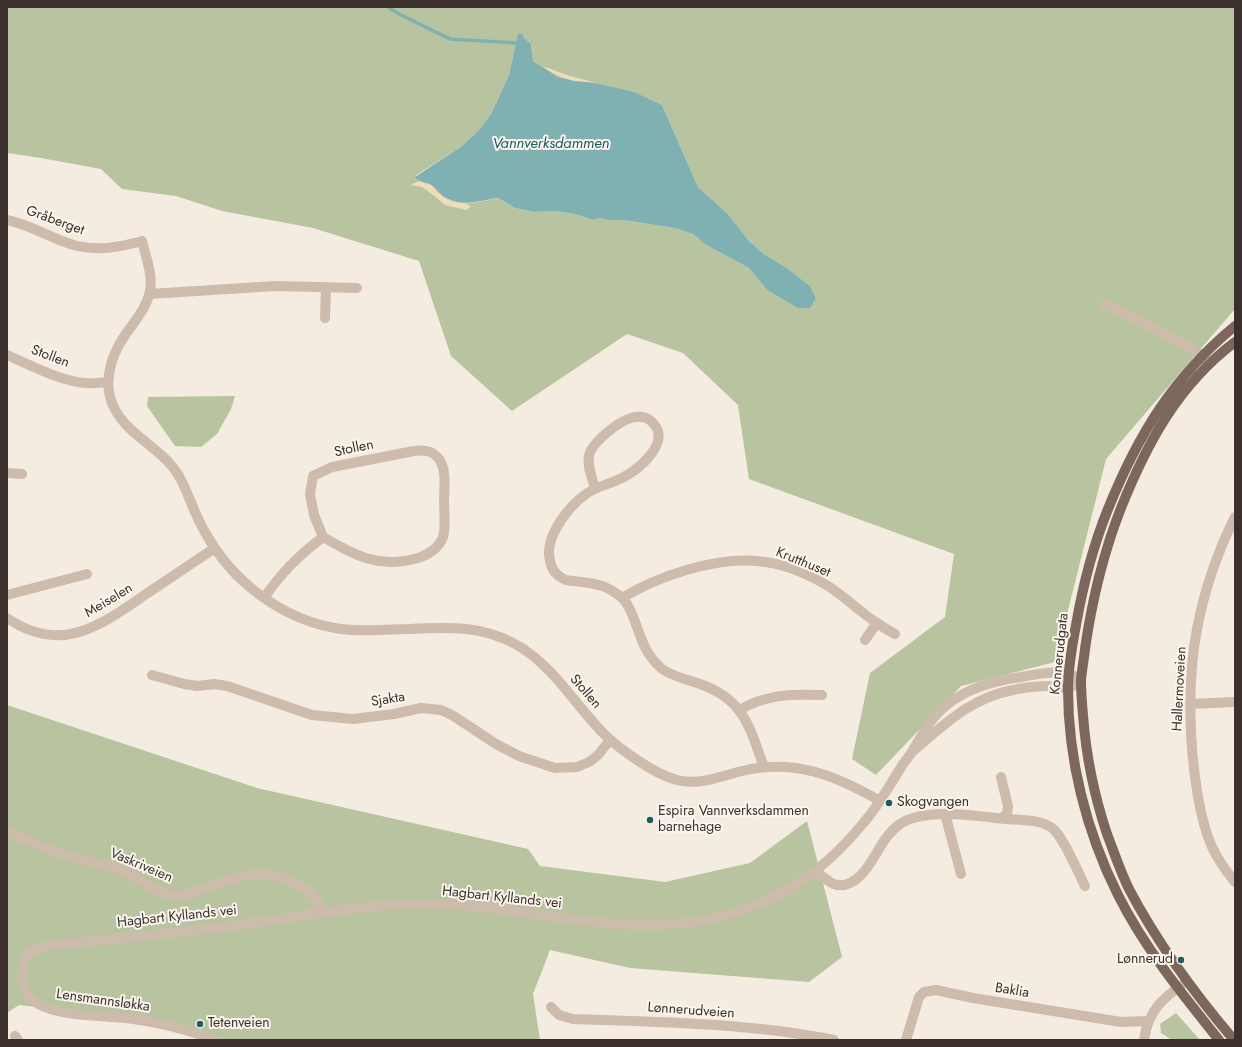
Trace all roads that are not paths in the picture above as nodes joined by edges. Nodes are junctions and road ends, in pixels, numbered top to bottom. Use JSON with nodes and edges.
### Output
{"nodes":[{"id":1,"x":7,"y":220,"type":"edge"},
{"id":2,"x":326,"y":287,"type":"junction"},
{"id":3,"x":358,"y":288,"type":"dead end"},
{"id":4,"x":150,"y":294,"type":"junction"},
{"id":5,"x":1104,"y":304,"type":"dead end"},
{"id":6,"x":325,"y":318,"type":"dead end"},
{"id":7,"x":1235,"y":326,"type":"edge"},
{"id":8,"x":1235,"y":342,"type":"edge"},
{"id":9,"x":7,"y":355,"type":"edge"},
{"id":10,"x":1202,"y":356,"type":"junction"},
{"id":11,"x":1210,"y":362,"type":"junction"},
{"id":12,"x":108,"y":382,"type":"junction"},
{"id":13,"x":7,"y":473,"type":"edge"},
{"id":14,"x":22,"y":474,"type":"dead end"},
{"id":15,"x":595,"y":488,"type":"junction"},
{"id":16,"x":1235,"y":517,"type":"edge"},
{"id":17,"x":323,"y":537,"type":"junction"},
{"id":18,"x":215,"y":548,"type":"junction"},
{"id":19,"x":87,"y":574,"type":"dead end"},
{"id":20,"x":7,"y":595,"type":"edge"},
{"id":21,"x":264,"y":598,"type":"junction"},
{"id":22,"x":622,"y":598,"type":"junction"},
{"id":23,"x":7,"y":618,"type":"edge"},
{"id":24,"x":877,"y":623,"type":"junction"},
{"id":25,"x":895,"y":634,"type":"dead end"},
{"id":26,"x":865,"y":640,"type":"dead end"},
{"id":27,"x":1069,"y":673,"type":"junction"},
{"id":28,"x":152,"y":675,"type":"dead end"},
{"id":29,"x":1081,"y":680,"type":"junction"},
{"id":30,"x":1068,"y":688,"type":"junction"},
{"id":31,"x":822,"y":695,"type":"dead end"},
{"id":32,"x":1235,"y":702,"type":"edge"},
{"id":33,"x":1190,"y":704,"type":"junction"},
{"id":34,"x":740,"y":710,"type":"junction"},
{"id":35,"x":610,"y":740,"type":"junction"},
{"id":36,"x":912,"y":752,"type":"junction"},
{"id":37,"x":764,"y":767,"type":"junction"},
{"id":38,"x":1001,"y":777,"type":"dead end"},
{"id":39,"x":880,"y":801,"type":"junction"},
{"id":40,"x":945,"y":814,"type":"junction"},
{"id":41,"x":1002,"y":818,"type":"junction"},
{"id":42,"x":7,"y":831,"type":"edge"},
{"id":43,"x":816,"y":870,"type":"junction"},
{"id":44,"x":961,"y":874,"type":"dead end"},
{"id":45,"x":1235,"y":882,"type":"edge"},
{"id":46,"x":1085,"y":886,"type":"dead end"},
{"id":47,"x":323,"y":912,"type":"junction"},
{"id":48,"x":25,"y":959,"type":"joint"},
{"id":49,"x":1187,"y":981,"type":"junction"},
{"id":50,"x":1177,"y":988,"type":"junction"},
{"id":51,"x":551,"y":1007,"type":"dead end"},
{"id":52,"x":1148,"y":1021,"type":"junction"},
{"id":53,"x":214,"y":1040,"type":"edge"},
{"id":54,"x":834,"y":1040,"type":"edge"},
{"id":55,"x":906,"y":1040,"type":"edge"},
{"id":56,"x":1144,"y":1040,"type":"edge"},
{"id":57,"x":1218,"y":1040,"type":"edge"},
{"id":58,"x":1234,"y":1040,"type":"edge"}],
"edges":[{"from":1,"to":4,"type":"street","name":"Gråberget"},
{"from":2,"to":3,"type":"street"},
{"from":2,"to":4,"type":"street"},
{"from":2,"to":6,"type":"street"},
{"from":4,"to":12,"type":"street","name":"Stollen"},
{"from":5,"to":10,"type":"street"},
{"from":7,"to":10,"type":"main road","name":"Konnerudgata"},
{"from":8,"to":11,"type":"main road","name":"Konnerudgata"},
{"from":9,"to":12,"type":"street","name":"Stollen"},
{"from":10,"to":11,"type":"street"},
{"from":10,"to":27,"type":"main road","name":"Konnerudgata"},
{"from":11,"to":29,"type":"main road","name":"Konnerudgata"},
{"from":12,"to":18,"type":"street","name":"Stollen"},
{"from":13,"to":14,"type":"street"},
{"from":15,"to":15,"type":"street"},
{"from":15,"to":22,"type":"street"},
{"from":16,"to":33,"type":"street","name":"Hallermoveien"},
{"from":17,"to":17,"type":"street","name":"Stollen"},
{"from":17,"to":21,"type":"street"},
{"from":18,"to":21,"type":"street","name":"Stollen"},
{"from":18,"to":23,"type":"street","name":"Meiselen"},
{"from":19,"to":20,"type":"street"},
{"from":21,"to":35,"type":"street","name":"Stollen"},
{"from":22,"to":24,"type":"street","name":"Krutthuset"},
{"from":22,"to":34,"type":"street"},
{"from":24,"to":25,"type":"street","name":"Krutthuset"},
{"from":24,"to":26,"type":"street"},
{"from":27,"to":29,"type":"street"},
{"from":27,"to":30,"type":"main road","name":"Konnerudgata"},
{"from":27,"to":36,"type":"street","name":"Hagbart Kyllands vei"},
{"from":28,"to":35,"type":"street","name":"Sjakta"},
{"from":29,"to":30,"type":"street"},
{"from":29,"to":49,"type":"main road","name":"Konnerudgata"},
{"from":30,"to":36,"type":"street","name":"Hagbart Kyllands vei"},
{"from":30,"to":50,"type":"main road","name":"Konnerudgata"},
{"from":31,"to":34,"type":"street"},
{"from":32,"to":33,"type":"street"},
{"from":33,"to":45,"type":"street","name":"Hallermoveien"},
{"from":34,"to":37,"type":"street"},
{"from":35,"to":37,"type":"street","name":"Stollen"},
{"from":36,"to":39,"type":"street","name":"Hagbart Kyllands vei"},
{"from":37,"to":39,"type":"street","name":"Stollen"},
{"from":38,"to":41,"type":"street"},
{"from":39,"to":43,"type":"street","name":"Hagbart Kyllands vei"},
{"from":40,"to":41,"type":"street"},
{"from":40,"to":43,"type":"street"},
{"from":40,"to":44,"type":"street"},
{"from":41,"to":46,"type":"street"},
{"from":42,"to":47,"type":"street","name":"Vaskriveien"},
{"from":43,"to":47,"type":"street","name":"Hagbart Kyllands vei"},
{"from":47,"to":48,"type":"street","name":"Hagbart Kyllands vei"},
{"from":48,"to":53,"type":"street","name":"Lensmannsløkka"},
{"from":49,"to":50,"type":"street"},
{"from":49,"to":58,"type":"main road","name":"Konnerudgata"},
{"from":50,"to":52,"type":"street"},
{"from":50,"to":57,"type":"main road","name":"Konnerudgata"},
{"from":51,"to":54,"type":"street","name":"Lønnerudveien"},
{"from":52,"to":55,"type":"street","name":"Baklia"},
{"from":52,"to":56,"type":"street"}]}
